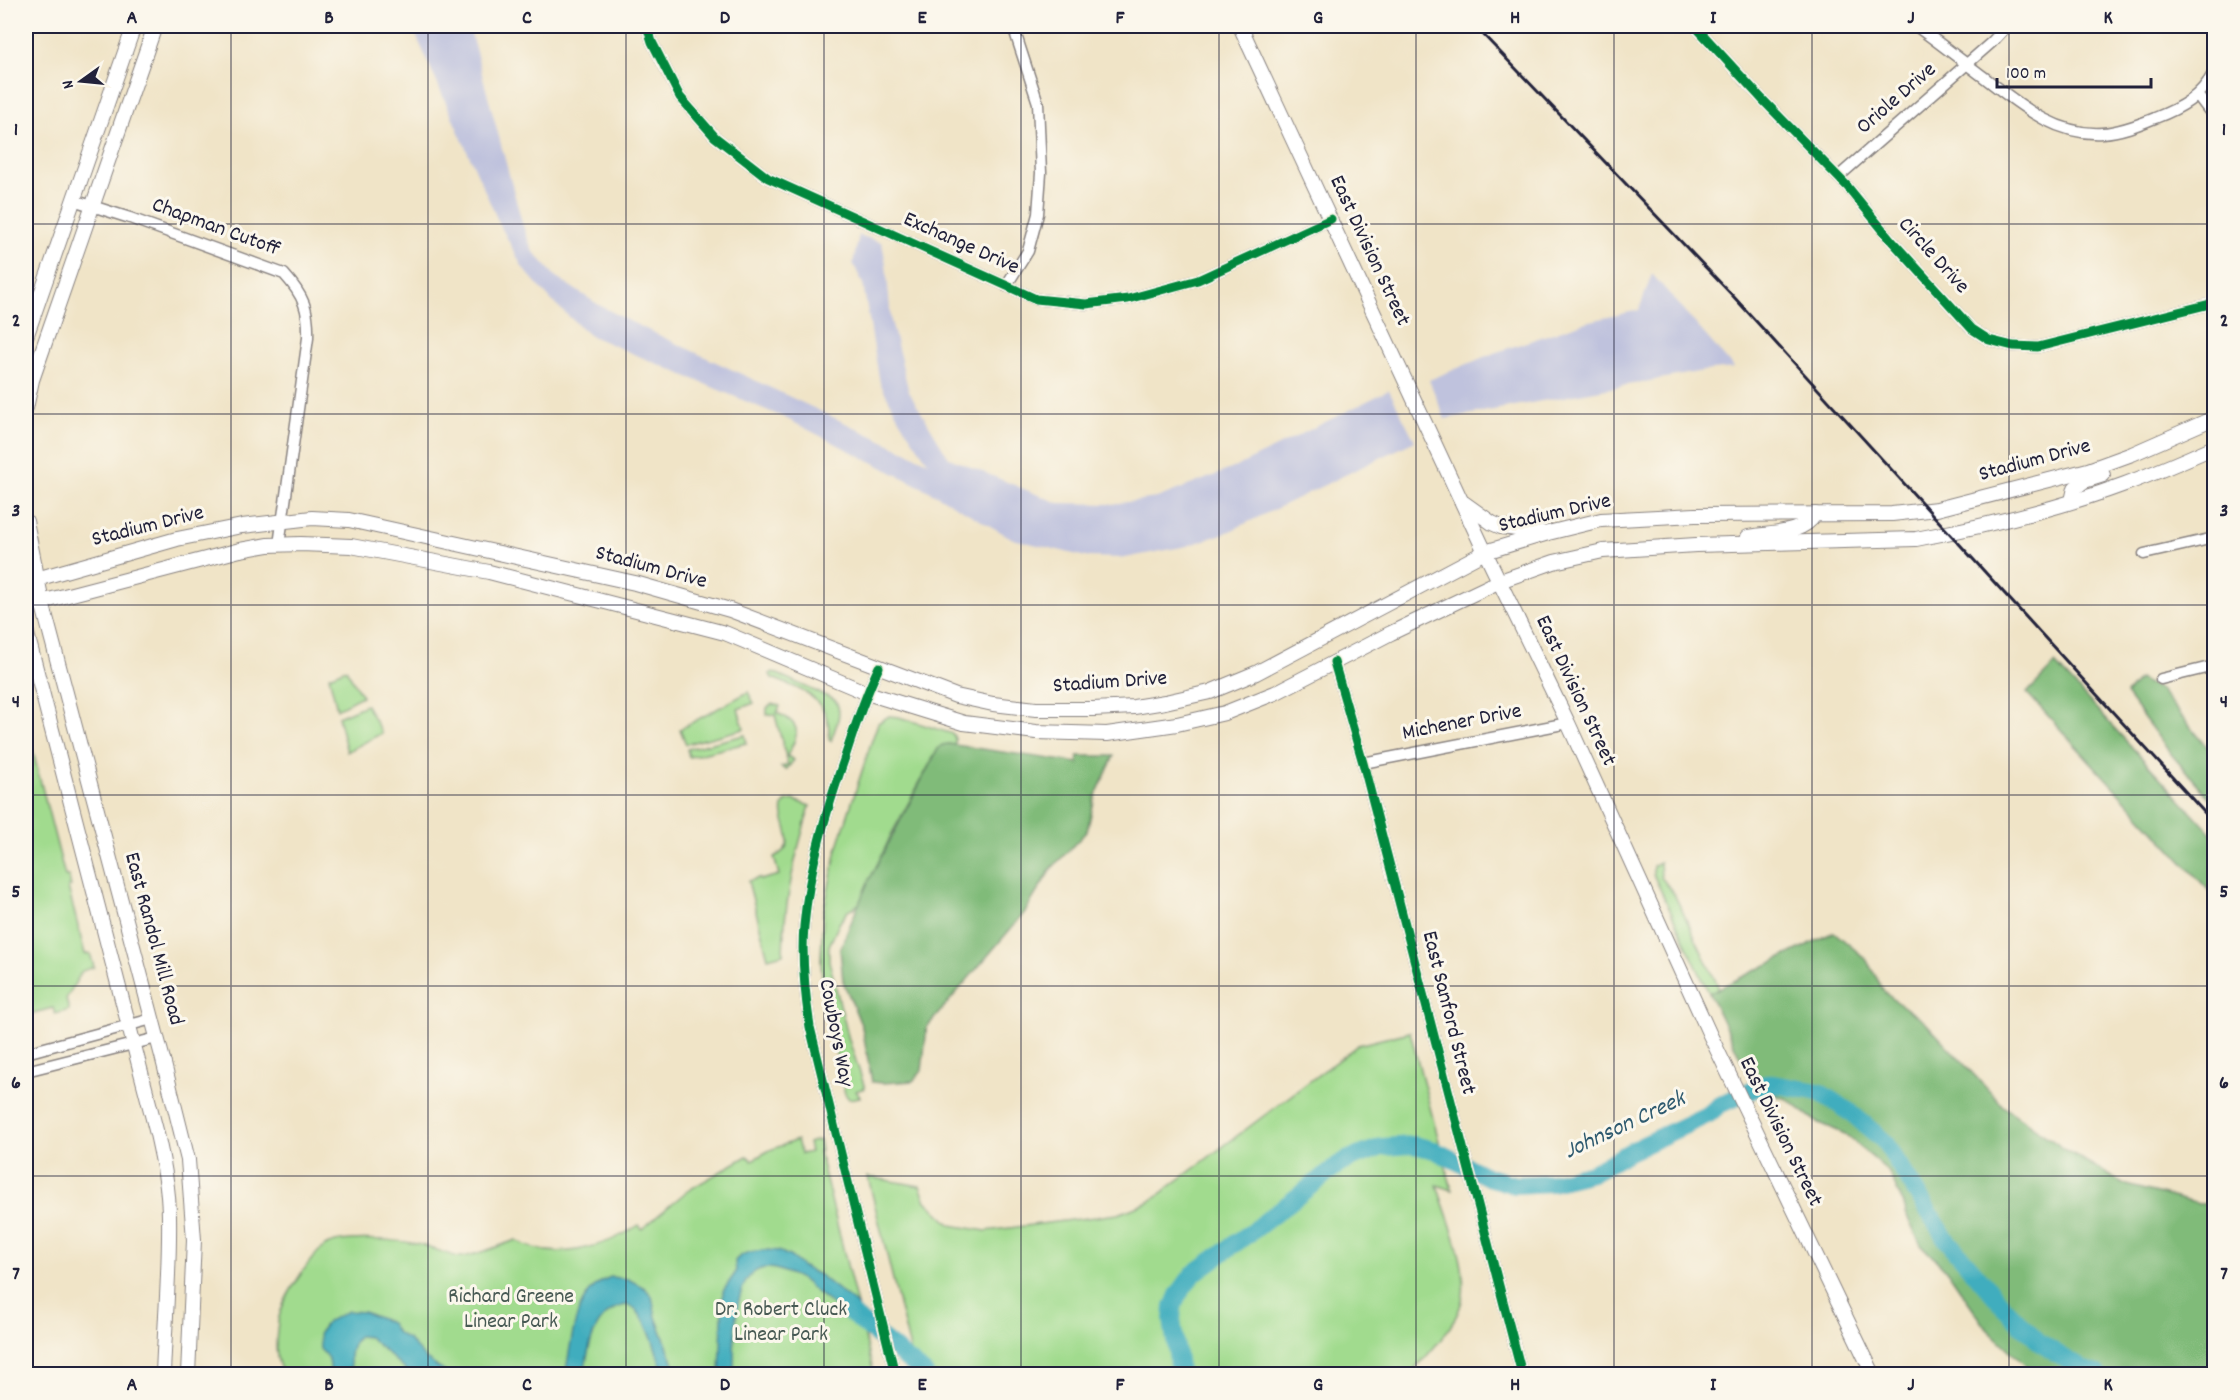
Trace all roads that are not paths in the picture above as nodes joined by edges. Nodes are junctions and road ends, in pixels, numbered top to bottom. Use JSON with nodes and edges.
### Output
{"nodes":[{"id":1,"x":135,"y":26,"type":"edge"},
{"id":2,"x":154,"y":26,"type":"edge"},
{"id":3,"x":647,"y":26,"type":"edge"},
{"id":4,"x":1013,"y":26,"type":"edge"},
{"id":5,"x":1240,"y":26,"type":"edge"},
{"id":6,"x":1695,"y":26,"type":"edge"},
{"id":7,"x":1916,"y":26,"type":"edge"},
{"id":8,"x":2007,"y":26,"type":"edge"},
{"id":9,"x":1966,"y":64,"type":"junction"},
{"id":10,"x":2214,"y":72,"type":"edge"},
{"id":11,"x":2198,"y":96,"type":"junction"},
{"id":12,"x":2214,"y":117,"type":"edge"},
{"id":13,"x":1838,"y":177,"type":"junction"},
{"id":14,"x":73,"y":200,"type":"junction"},
{"id":15,"x":93,"y":206,"type":"junction"},
{"id":16,"x":1331,"y":219,"type":"junction"},
{"id":17,"x":1006,"y":285,"type":"junction"},
{"id":18,"x":2214,"y":303,"type":"edge"},
{"id":19,"x":26,"y":337,"type":"edge"},
{"id":20,"x":29,"y":379,"type":"edge"},
{"id":21,"x":26,"y":408,"type":"edge"},
{"id":22,"x":2214,"y":418,"type":"edge"},
{"id":23,"x":2162,"y":441,"type":"junction"},
{"id":24,"x":2214,"y":447,"type":"edge"},
{"id":25,"x":2072,"y":501,"type":"junction"},
{"id":26,"x":1462,"y":502,"type":"junction"},
{"id":27,"x":1815,"y":514,"type":"junction"},
{"id":28,"x":26,"y":521,"type":"edge"},
{"id":29,"x":283,"y":521,"type":"junction"},
{"id":30,"x":1548,"y":533,"type":"junction"},
{"id":31,"x":2214,"y":538,"type":"edge"},
{"id":32,"x":1716,"y":544,"type":"junction"},
{"id":33,"x":279,"y":545,"type":"junction"},
{"id":34,"x":494,"y":552,"type":"junction"},
{"id":35,"x":1485,"y":552,"type":"junction"},
{"id":36,"x":2144,"y":554,"type":"dead end"},
{"id":37,"x":489,"y":572,"type":"junction"},
{"id":38,"x":31,"y":580,"type":"edge"},
{"id":39,"x":1500,"y":581,"type":"junction"},
{"id":40,"x":42,"y":602,"type":"junction"},
{"id":41,"x":26,"y":606,"type":"edge"},
{"id":42,"x":26,"y":630,"type":"edge"},
{"id":43,"x":1334,"y":662,"type":"junction"},
{"id":44,"x":2214,"y":666,"type":"edge"},
{"id":45,"x":879,"y":667,"type":"junction"},
{"id":46,"x":2161,"y":678,"type":"dead end"},
{"id":47,"x":867,"y":693,"type":"junction"},
{"id":48,"x":1134,"y":707,"type":"junction"},
{"id":49,"x":1568,"y":723,"type":"junction"},
{"id":50,"x":1136,"y":730,"type":"junction"},
{"id":51,"x":1363,"y":763,"type":"junction"},
{"id":52,"x":152,"y":1019,"type":"junction"},
{"id":53,"x":129,"y":1025,"type":"junction"},
{"id":54,"x":157,"y":1038,"type":"junction"},
{"id":55,"x":134,"y":1044,"type":"junction"},
{"id":56,"x":26,"y":1053,"type":"edge"},
{"id":57,"x":26,"y":1071,"type":"edge"},
{"id":58,"x":163,"y":1374,"type":"edge"},
{"id":59,"x":188,"y":1374,"type":"edge"},
{"id":60,"x":895,"y":1374,"type":"edge"},
{"id":61,"x":1522,"y":1374,"type":"edge"},
{"id":62,"x":1873,"y":1374,"type":"edge"}],
"edges":[{"from":1,"to":14,"type":"main road"},
{"from":2,"to":15,"type":"main road"},
{"from":3,"to":17,"type":"street","name":"Exchange Drive"},
{"from":4,"to":17,"type":"street"},
{"from":5,"to":16,"type":"main road","name":"East Division Street"},
{"from":6,"to":13,"type":"street","name":"Circle Drive"},
{"from":7,"to":9,"type":"street"},
{"from":8,"to":9,"type":"street","name":"Oriole Drive"},
{"from":9,"to":11,"type":"street"},
{"from":9,"to":13,"type":"street","name":"Oriole Drive"},
{"from":10,"to":11,"type":"street"},
{"from":11,"to":12,"type":"street"},
{"from":13,"to":18,"type":"street","name":"Circle Drive"},
{"from":14,"to":15,"type":"street","name":"Chapman Cutoff"},
{"from":14,"to":19,"type":"main road"},
{"from":15,"to":20,"type":"main road"},
{"from":15,"to":29,"type":"street","name":"Chapman Cutoff"},
{"from":16,"to":17,"type":"street","name":"Exchange Drive"},
{"from":16,"to":26,"type":"main road","name":"East Division Street"},
{"from":20,"to":21,"type":"main road"},
{"from":22,"to":23,"type":"main road","name":"Stadium Drive"},
{"from":23,"to":25,"type":"main road"},
{"from":23,"to":27,"type":"main road","name":"Stadium Drive"},
{"from":24,"to":25,"type":"main road","name":"Stadium Drive"},
{"from":25,"to":32,"type":"main road","name":"Stadium Drive"},
{"from":26,"to":30,"type":"main road"},
{"from":26,"to":35,"type":"main road","name":"East Division Street"},
{"from":27,"to":30,"type":"main road","name":"Stadium Drive"},
{"from":27,"to":32,"type":"main road"},
{"from":28,"to":38,"type":"main road","name":"East Randol Mill Road"},
{"from":29,"to":33,"type":"street","name":"Chapman Cutoff"},
{"from":29,"to":34,"type":"main road","name":"Stadium Drive"},
{"from":29,"to":38,"type":"main road","name":"Stadium Drive"},
{"from":30,"to":35,"type":"main road","name":"Stadium Drive"},
{"from":31,"to":36,"type":"street"},
{"from":32,"to":39,"type":"main road","name":"Stadium Drive"},
{"from":33,"to":37,"type":"main road","name":"Stadium Drive"},
{"from":33,"to":40,"type":"main road","name":"Stadium Drive"},
{"from":34,"to":37,"type":"main road"},
{"from":34,"to":45,"type":"main road","name":"Stadium Drive"},
{"from":35,"to":39,"type":"main road","name":"East Division Street"},
{"from":35,"to":48,"type":"main road","name":"Stadium Drive"},
{"from":37,"to":47,"type":"main road","name":"Stadium Drive"},
{"from":38,"to":40,"type":"main road","name":"East Randol Mill Road"},
{"from":39,"to":43,"type":"main road","name":"Stadium Drive"},
{"from":39,"to":49,"type":"main road","name":"East Division Street"},
{"from":40,"to":41,"type":"main road","name":"Stadium Drive"},
{"from":40,"to":52,"type":"main road","name":"East Randol Mill Road"},
{"from":42,"to":53,"type":"main road","name":"East Randol Mill Road"},
{"from":43,"to":50,"type":"main road","name":"Stadium Drive"},
{"from":43,"to":51,"type":"street","name":"East Sanford Street"},
{"from":44,"to":46,"type":"street"},
{"from":45,"to":47,"type":"street","name":"Cowboys Way"},
{"from":45,"to":48,"type":"main road","name":"Stadium Drive"},
{"from":47,"to":50,"type":"main road","name":"Stadium Drive"},
{"from":47,"to":60,"type":"street","name":"Cowboys Way"},
{"from":48,"to":50,"type":"main road"},
{"from":49,"to":51,"type":"street","name":"Michener Drive"},
{"from":49,"to":62,"type":"main road","name":"East Division Street"},
{"from":51,"to":61,"type":"street","name":"East Sanford Street"},
{"from":52,"to":53,"type":"street"},
{"from":52,"to":54,"type":"main road","name":"East Randol Mill Road"},
{"from":53,"to":55,"type":"main road","name":"East Randol Mill Road"},
{"from":53,"to":56,"type":"street"},
{"from":54,"to":55,"type":"street"},
{"from":54,"to":59,"type":"main road","name":"East Randol Mill Road"},
{"from":55,"to":57,"type":"street"},
{"from":55,"to":58,"type":"main road","name":"East Randol Mill Road"}]}
